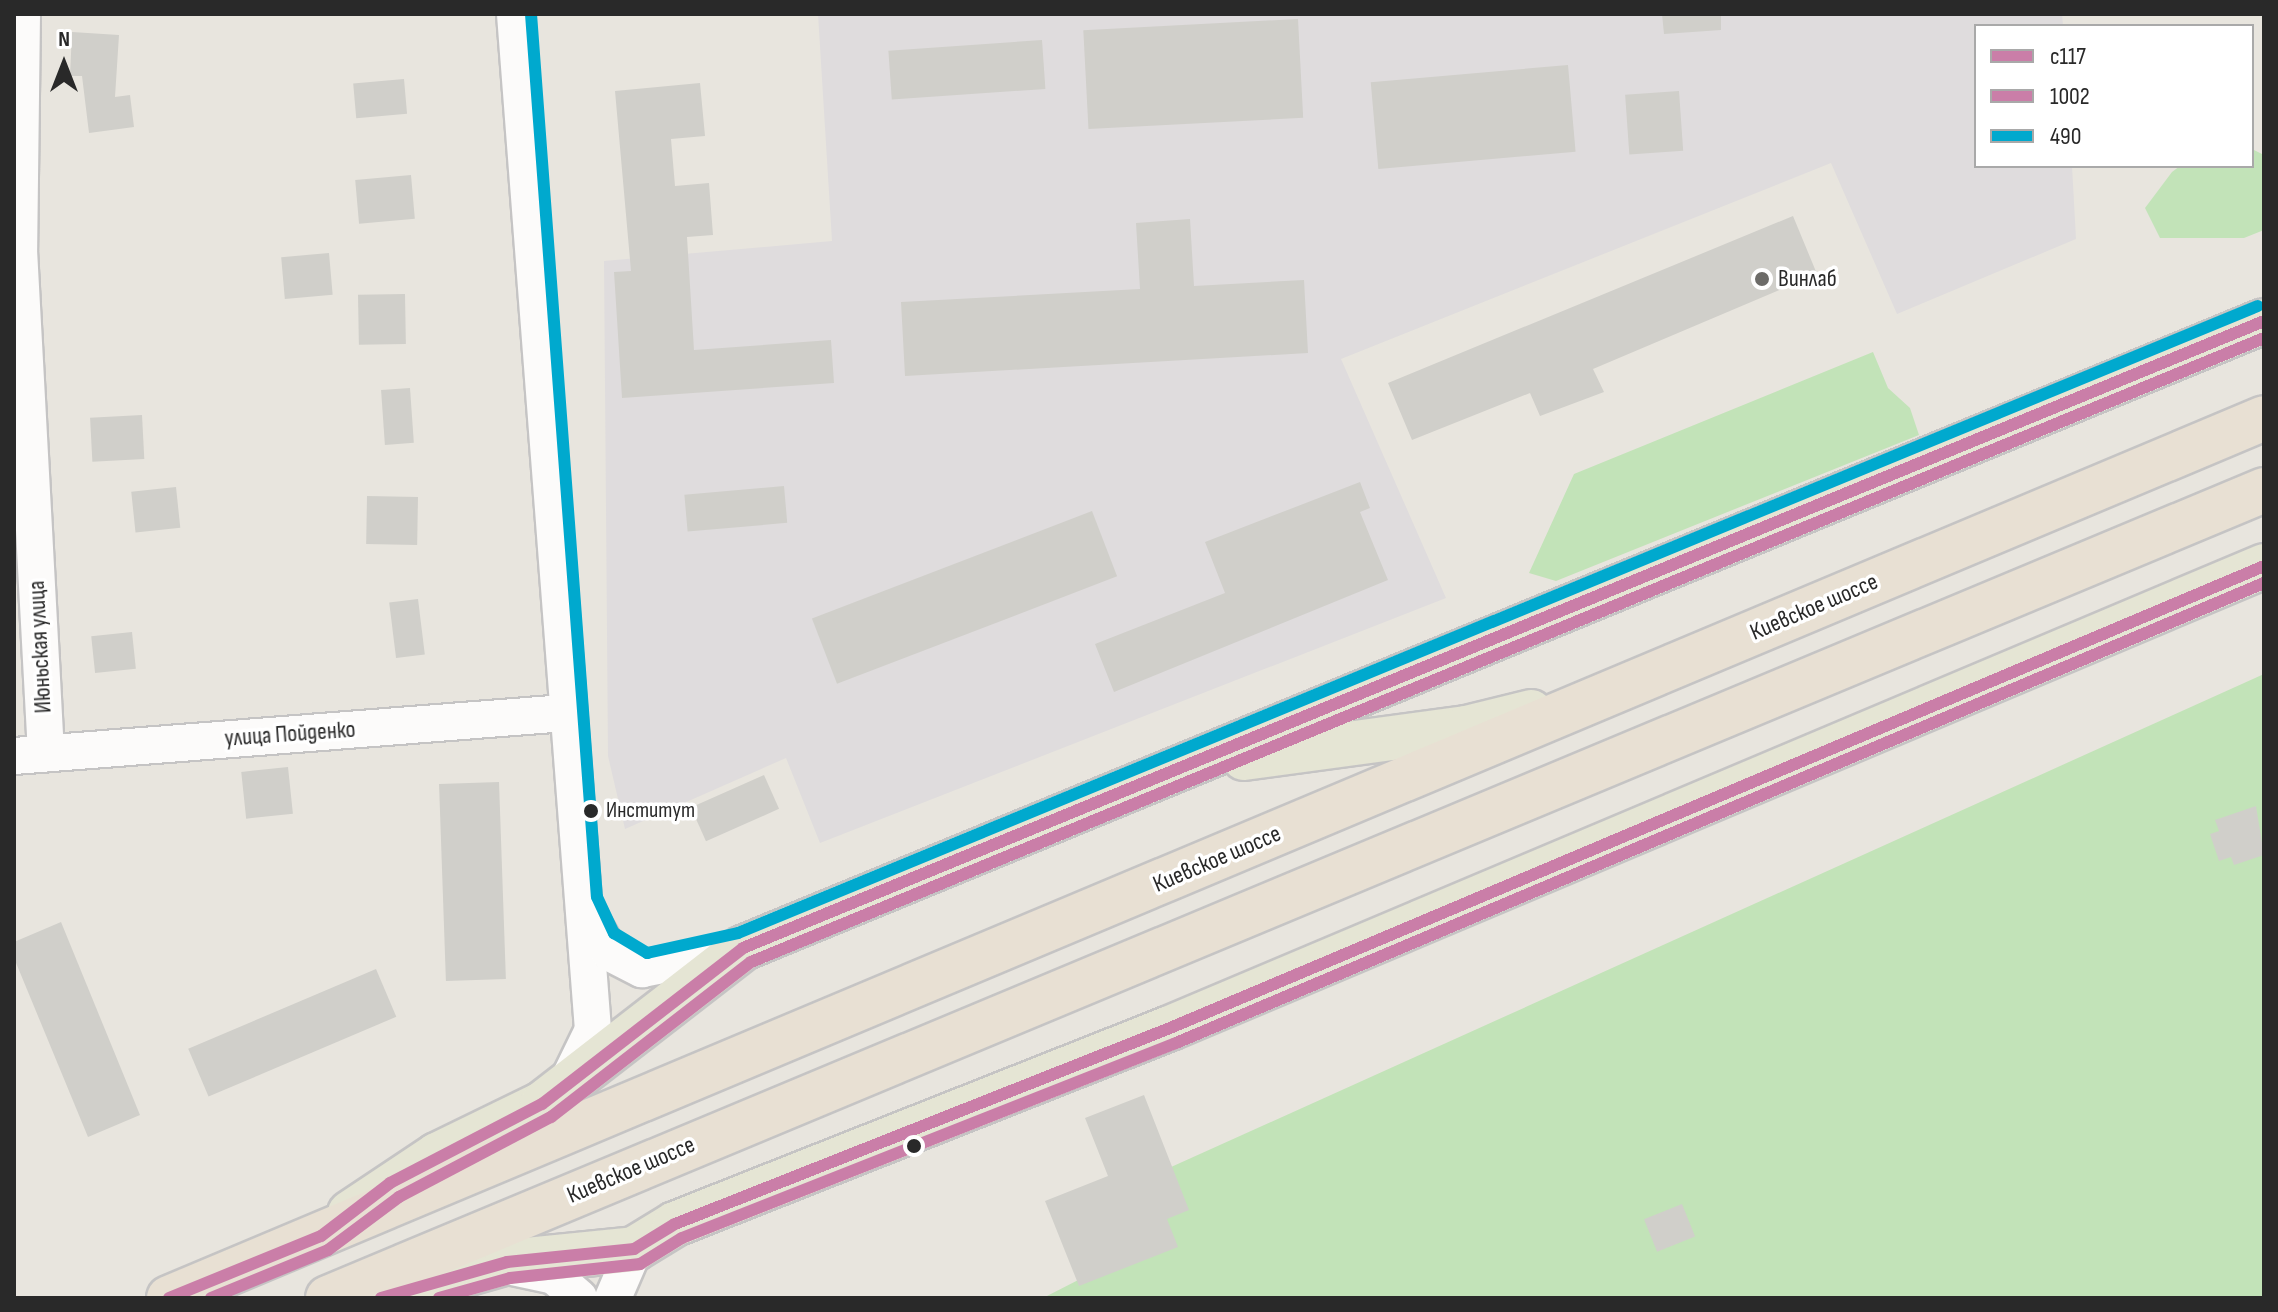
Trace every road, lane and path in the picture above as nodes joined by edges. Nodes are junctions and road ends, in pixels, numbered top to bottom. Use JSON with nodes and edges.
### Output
{"nodes":[{"id":1,"x":22,"y":14,"type":"edge"},
{"id":2,"x":515,"y":14,"type":"edge"},
{"id":3,"x":2264,"y":321,"type":"edge"},
{"id":4,"x":2264,"y":418,"type":"edge"},
{"id":5,"x":2264,"y":490,"type":"edge"},
{"id":6,"x":2264,"y":566,"type":"edge"},
{"id":7,"x":1622,"y":687,"type":"junction"},
{"id":8,"x":565,"y":713,"type":"junction"},
{"id":9,"x":30,"y":755,"type":"edge"},
{"id":10,"x":1102,"y":798,"type":"junction"},
{"id":11,"x":581,"y":901,"type":"junction"},
{"id":12,"x":743,"y":948,"type":"junction"},
{"id":13,"x":561,"y":1090,"type":"junction"},
{"id":14,"x":321,"y":1236,"type":"junction"},
{"id":15,"x":634,"y":1249,"type":"junction"},
{"id":16,"x":483,"y":1268,"type":"junction"},
{"id":17,"x":169,"y":1298,"type":"edge"},
{"id":18,"x":328,"y":1298,"type":"edge"},
{"id":19,"x":381,"y":1298,"type":"edge"},
{"id":20,"x":579,"y":1298,"type":"edge"},
{"id":21,"x":613,"y":1298,"type":"edge"}],
"edges":[{"from":1,"to":9,"type":"street","name":"Июньская улица"},
{"from":2,"to":8,"type":"street"},
{"from":3,"to":10,"type":"main road"},
{"from":4,"to":7,"type":"highway","name":"Киевское шоссе"},
{"from":5,"to":18,"type":"highway","name":"Киевское шоссе"},
{"from":6,"to":15,"type":"main road"},
{"from":7,"to":10,"type":"main road"},
{"from":7,"to":14,"type":"highway","name":"Киевское шоссе"},
{"from":8,"to":9,"type":"street","name":"улица Пойденко"},
{"from":8,"to":11,"type":"street"},
{"from":10,"to":12,"type":"main road"},
{"from":11,"to":12,"type":"street"},
{"from":11,"to":13,"type":"street"},
{"from":12,"to":13,"type":"main road"},
{"from":13,"to":14,"type":"main road"},
{"from":14,"to":17,"type":"highway","name":"Киевское шоссе"},
{"from":15,"to":16,"type":"main road"},
{"from":15,"to":21,"type":"street"},
{"from":16,"to":19,"type":"main road"},
{"from":16,"to":20,"type":"street"}]}
